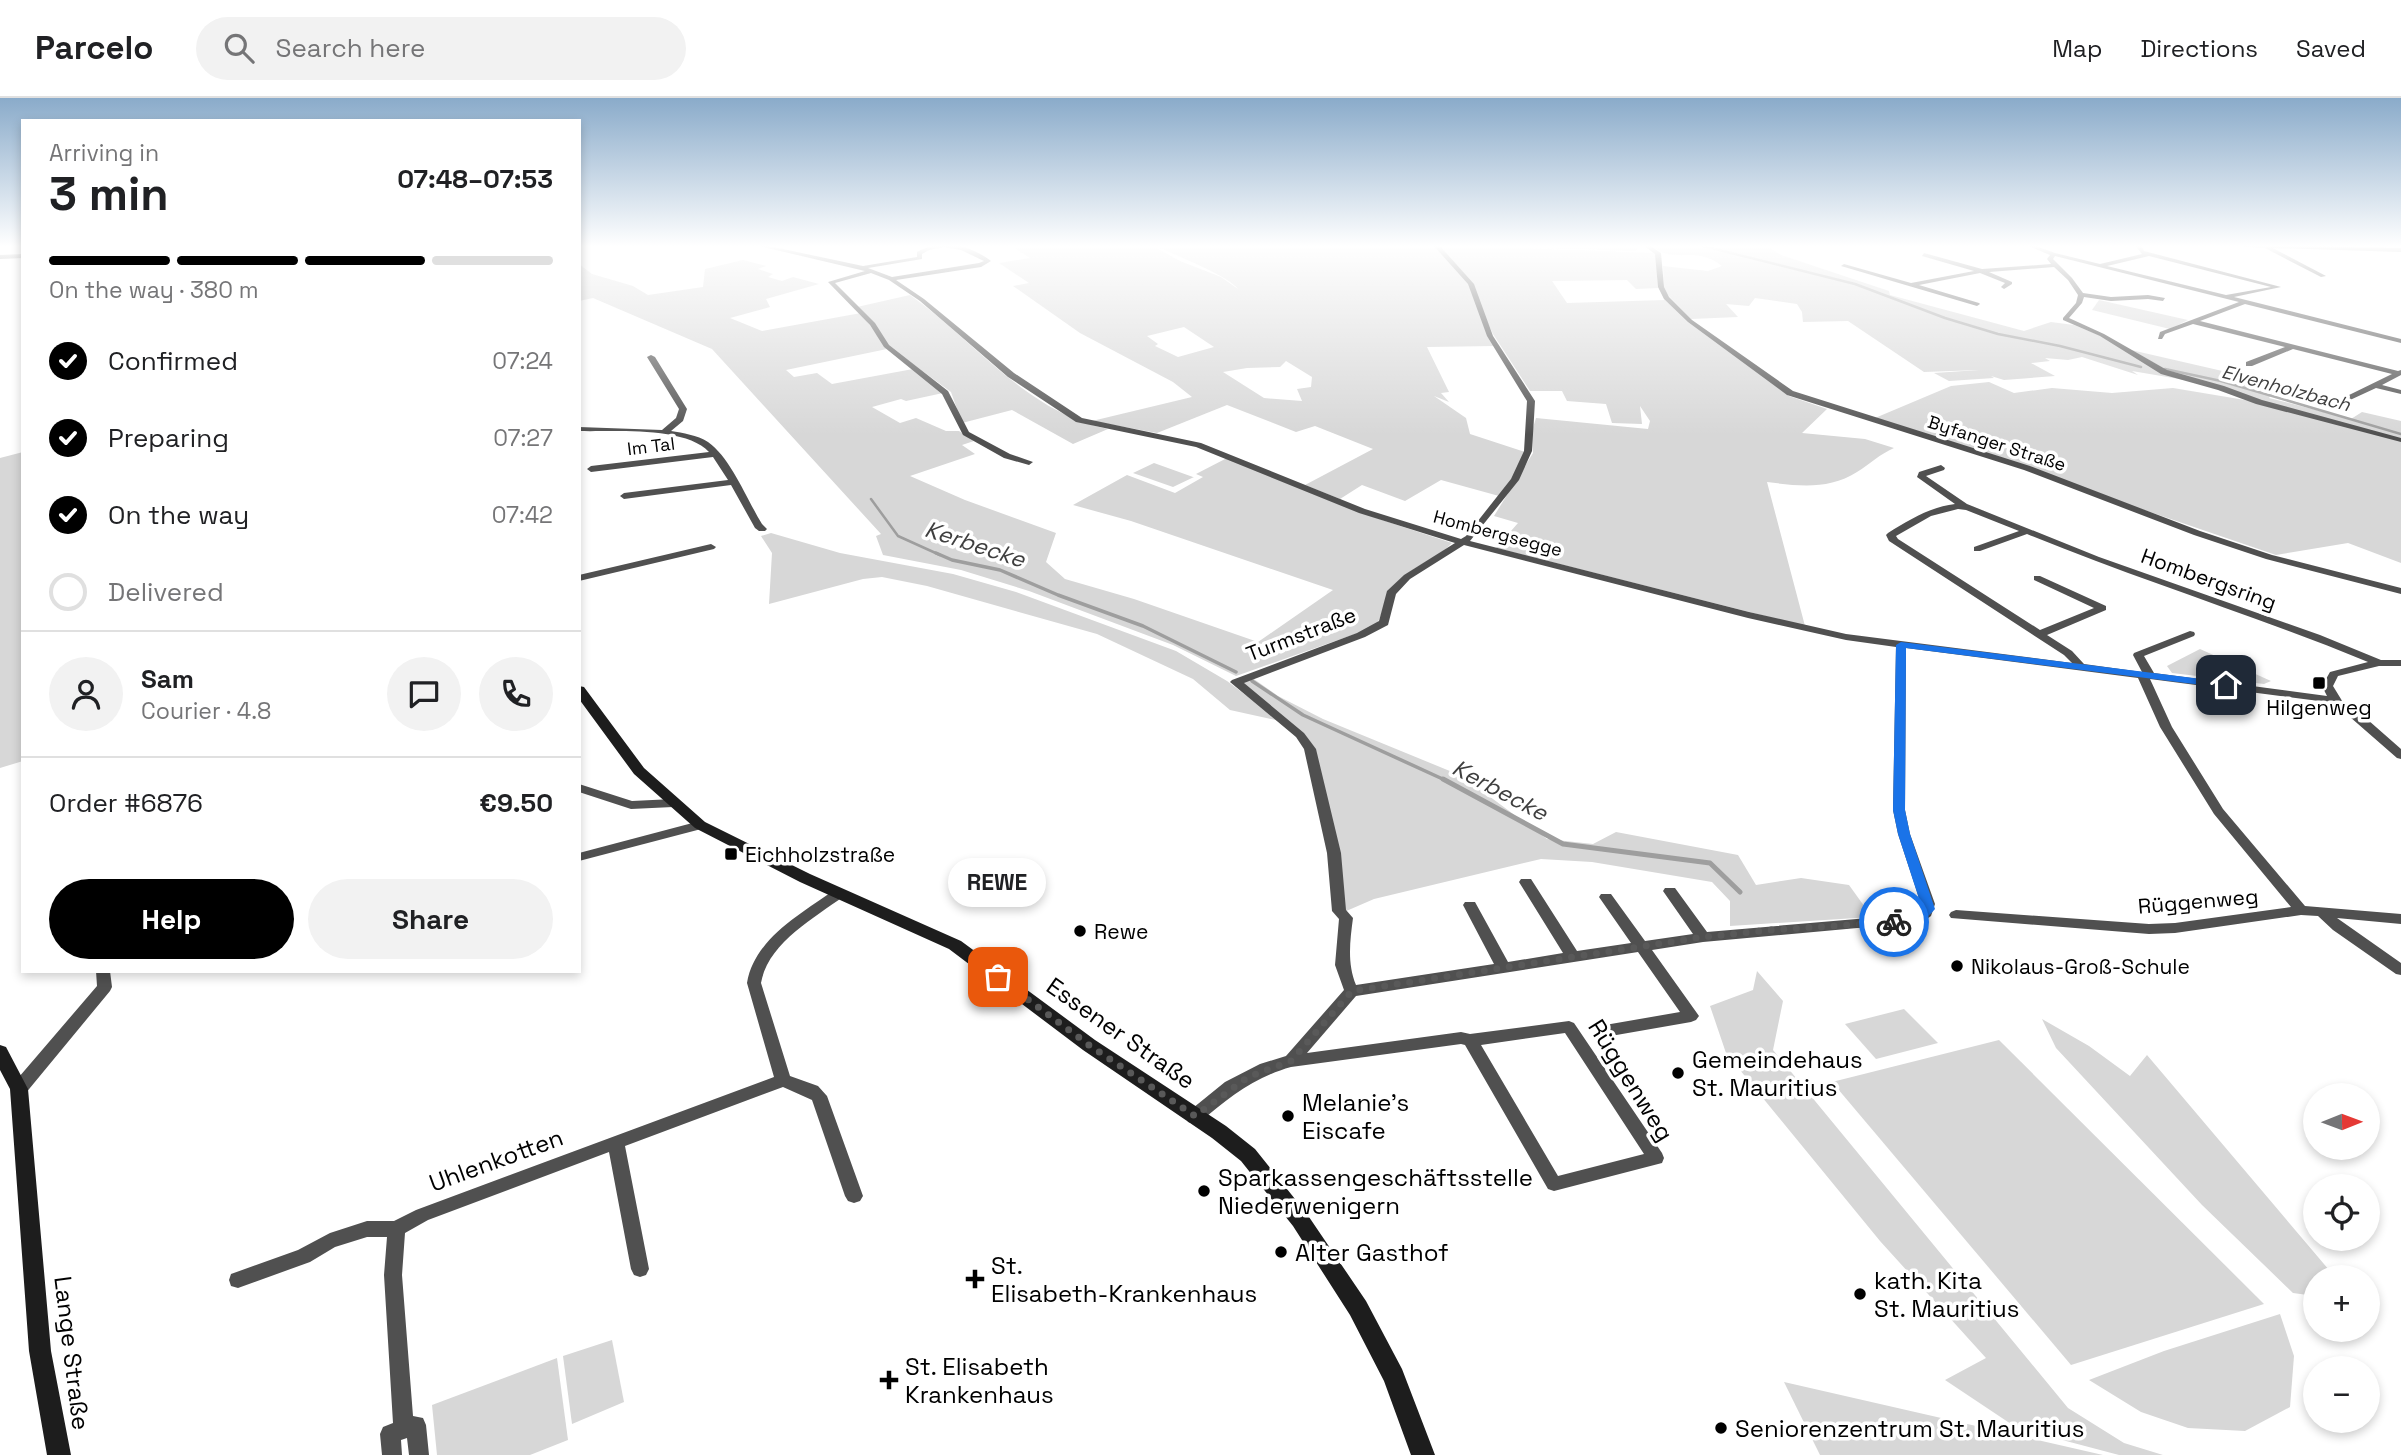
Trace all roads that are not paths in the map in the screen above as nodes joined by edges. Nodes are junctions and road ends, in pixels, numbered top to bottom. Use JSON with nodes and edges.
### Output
{"nodes":[{"id":1,"x":857,"y":308,"type":"edge"},
{"id":2,"x":932,"y":308,"type":"edge"},
{"id":3,"x":1480,"y":308,"type":"edge"},
{"id":4,"x":1677,"y":308,"type":"edge"},
{"id":5,"x":2074,"y":308,"type":"edge"},
{"id":6,"x":2229,"y":308,"type":"edge"},
{"id":7,"x":2265,"y":308,"type":"edge"},
{"id":8,"x":2194,"y":322,"type":"junction"},
{"id":9,"x":2160,"y":338,"type":"dead end"},
{"id":10,"x":2401,"y":341,"type":"edge"},
{"id":11,"x":2291,"y":347,"type":"junction"},
{"id":12,"x":651,"y":357,"type":"dead end"},
{"id":13,"x":2249,"y":364,"type":"dead end"},
{"id":14,"x":2400,"y":372,"type":"edge"},
{"id":15,"x":2374,"y":385,"type":"junction"},
{"id":16,"x":2401,"y":392,"type":"edge"},
{"id":17,"x":2350,"y":398,"type":"dead end"},
{"id":18,"x":581,"y":429,"type":"edge"},
{"id":19,"x":664,"y":433,"type":"junction"},
{"id":20,"x":2401,"y":440,"type":"edge"},
{"id":21,"x":715,"y":454,"type":"junction"},
{"id":22,"x":1029,"y":462,"type":"dead end"},
{"id":23,"x":1941,"y":468,"type":"dead end"},
{"id":24,"x":591,"y":469,"type":"dead end"},
{"id":25,"x":732,"y":481,"type":"junction"},
{"id":26,"x":624,"y":496,"type":"dead end"},
{"id":27,"x":1964,"y":506,"type":"junction"},
{"id":28,"x":762,"y":530,"type":"dead end"},
{"id":29,"x":2027,"y":531,"type":"junction"},
{"id":30,"x":1462,"y":543,"type":"junction"},
{"id":31,"x":711,"y":547,"type":"dead end"},
{"id":32,"x":1977,"y":549,"type":"dead end"},
{"id":33,"x":581,"y":578,"type":"edge"},
{"id":34,"x":2036,"y":578,"type":"dead end"},
{"id":35,"x":2401,"y":591,"type":"edge"},
{"id":36,"x":2040,"y":634,"type":"junction"},
{"id":37,"x":2190,"y":634,"type":"dead end"},
{"id":38,"x":1901,"y":645,"type":"junction"},
{"id":39,"x":2379,"y":663,"type":"junction"},
{"id":40,"x":2401,"y":663,"type":"edge"},
{"id":41,"x":2077,"y":667,"type":"junction"},
{"id":42,"x":2147,"y":676,"type":"junction"},
{"id":43,"x":581,"y":693,"type":"edge"},
{"id":44,"x":2339,"y":703,"type":"junction"},
{"id":45,"x":2401,"y":755,"type":"edge"},
{"id":46,"x":581,"y":789,"type":"edge"},
{"id":47,"x":673,"y":803,"type":"junction"},
{"id":48,"x":700,"y":824,"type":"junction"},
{"id":49,"x":581,"y":856,"type":"edge"},
{"id":50,"x":1526,"y":882,"type":"dead end"},
{"id":51,"x":1670,"y":891,"type":"dead end"},
{"id":52,"x":839,"y":893,"type":"junction"},
{"id":53,"x":1606,"y":897,"type":"dead end"},
{"id":54,"x":1471,"y":905,"type":"dead end"},
{"id":55,"x":2301,"y":910,"type":"junction"},
{"id":56,"x":2324,"y":914,"type":"junction"},
{"id":57,"x":1956,"y":915,"type":"dead end"},
{"id":58,"x":1918,"y":919,"type":"joint"},
{"id":59,"x":2401,"y":919,"type":"edge"},
{"id":60,"x":1703,"y":937,"type":"junction"},
{"id":61,"x":1640,"y":946,"type":"junction"},
{"id":62,"x":1573,"y":957,"type":"junction"},
{"id":63,"x":1504,"y":968,"type":"junction"},
{"id":64,"x":2401,"y":970,"type":"edge"},
{"id":65,"x":103,"y":973,"type":"edge"},
{"id":66,"x":1352,"y":991,"type":"junction"},
{"id":67,"x":1605,"y":1031,"type":"dead end"},
{"id":68,"x":1469,"y":1040,"type":"junction"},
{"id":69,"x":0,"y":1052,"type":"edge"},
{"id":70,"x":1291,"y":1061,"type":"junction"},
{"id":71,"x":783,"y":1080,"type":"junction"},
{"id":72,"x":19,"y":1089,"type":"junction"},
{"id":73,"x":1195,"y":1116,"type":"junction"},
{"id":74,"x":616,"y":1144,"type":"junction"},
{"id":75,"x":854,"y":1196,"type":"dead end"},
{"id":76,"x":396,"y":1229,"type":"junction"},
{"id":77,"x":640,"y":1269,"type":"dead end"},
{"id":78,"x":238,"y":1280,"type":"dead end"},
{"id":79,"x":404,"y":1429,"type":"junction"},
{"id":80,"x":59,"y":1455,"type":"edge"},
{"id":81,"x":392,"y":1455,"type":"edge"},
{"id":82,"x":419,"y":1455,"type":"edge"},
{"id":83,"x":1423,"y":1455,"type":"edge"}],
"edges":[{"from":1,"to":22,"type":"street"},
{"from":2,"to":30,"type":"street","name":"Hombergsegge"},
{"from":3,"to":30,"type":"street","name":"Turmstraße"},
{"from":4,"to":35,"type":"street","name":"Byfanger Straße"},
{"from":5,"to":20,"type":"street"},
{"from":6,"to":8,"type":"street"},
{"from":7,"to":10,"type":"street"},
{"from":8,"to":9,"type":"street"},
{"from":8,"to":11,"type":"street"},
{"from":11,"to":13,"type":"street"},
{"from":11,"to":14,"type":"street"},
{"from":12,"to":19,"type":"street","name":"Im Tal"},
{"from":14,"to":15,"type":"street"},
{"from":15,"to":16,"type":"street"},
{"from":15,"to":17,"type":"street"},
{"from":18,"to":19,"type":"street","name":"Im Tal"},
{"from":19,"to":21,"type":"street","name":"Im Tal"},
{"from":21,"to":24,"type":"street","name":"Im Tal"},
{"from":21,"to":25,"type":"street","name":"Im Tal"},
{"from":23,"to":27,"type":"street","name":"Hombergsring"},
{"from":25,"to":26,"type":"street"},
{"from":25,"to":28,"type":"street","name":"Im Tal"},
{"from":27,"to":29,"type":"street","name":"Hombergsring"},
{"from":27,"to":36,"type":"street"},
{"from":29,"to":32,"type":"street"},
{"from":29,"to":39,"type":"street","name":"Hombergsring"},
{"from":30,"to":38,"type":"street","name":"Hombergsegge"},
{"from":30,"to":66,"type":"street","name":"Turmstraße"},
{"from":31,"to":33,"type":"street"},
{"from":34,"to":36,"type":"street"},
{"from":36,"to":41,"type":"street"},
{"from":37,"to":42,"type":"street"},
{"from":38,"to":41,"type":"street","name":"Hombergsegge"},
{"from":38,"to":58,"type":"street"},
{"from":39,"to":40,"type":"street"},
{"from":39,"to":44,"type":"street"},
{"from":41,"to":42,"type":"street","name":"Hombergsegge"},
{"from":42,"to":44,"type":"street","name":"Hombergsegge"},
{"from":42,"to":55,"type":"street"},
{"from":43,"to":47,"type":"street","name":"Essener Straße"},
{"from":44,"to":45,"type":"street","name":"Hombergsegge"},
{"from":46,"to":47,"type":"street"},
{"from":47,"to":48,"type":"street","name":"Essener Straße"},
{"from":48,"to":49,"type":"street"},
{"from":48,"to":52,"type":"street","name":"Essener Straße"},
{"from":50,"to":62,"type":"street"},
{"from":51,"to":60,"type":"street"},
{"from":52,"to":71,"type":"street"},
{"from":52,"to":73,"type":"street","name":"Essener Straße"},
{"from":53,"to":61,"type":"street","name":"Rüggenweg"},
{"from":54,"to":63,"type":"street"},
{"from":55,"to":56,"type":"street","name":"Rüggenweg"},
{"from":55,"to":57,"type":"street","name":"Rüggenweg"},
{"from":56,"to":59,"type":"street","name":"Rüggenweg"},
{"from":56,"to":64,"type":"street"},
{"from":58,"to":60,"type":"street"},
{"from":60,"to":61,"type":"street"},
{"from":61,"to":62,"type":"street"},
{"from":61,"to":67,"type":"street","name":"Rüggenweg"},
{"from":62,"to":63,"type":"street"},
{"from":63,"to":66,"type":"street"},
{"from":65,"to":72,"type":"street"},
{"from":66,"to":70,"type":"street"},
{"from":68,"to":68,"type":"street","name":"Rüggenweg"},
{"from":68,"to":70,"type":"street","name":"Rüggenweg"},
{"from":69,"to":72,"type":"street","name":"Lange Straße"},
{"from":70,"to":73,"type":"street"},
{"from":71,"to":74,"type":"street","name":"Uhlenkotten"},
{"from":71,"to":75,"type":"street"},
{"from":72,"to":80,"type":"street","name":"Lange Straße"},
{"from":73,"to":83,"type":"street","name":"Essener Straße"},
{"from":74,"to":76,"type":"street","name":"Uhlenkotten"},
{"from":74,"to":77,"type":"street"},
{"from":76,"to":78,"type":"street","name":"Uhlenkotten"},
{"from":76,"to":79,"type":"street"},
{"from":79,"to":81,"type":"street"},
{"from":79,"to":82,"type":"street"}]}
